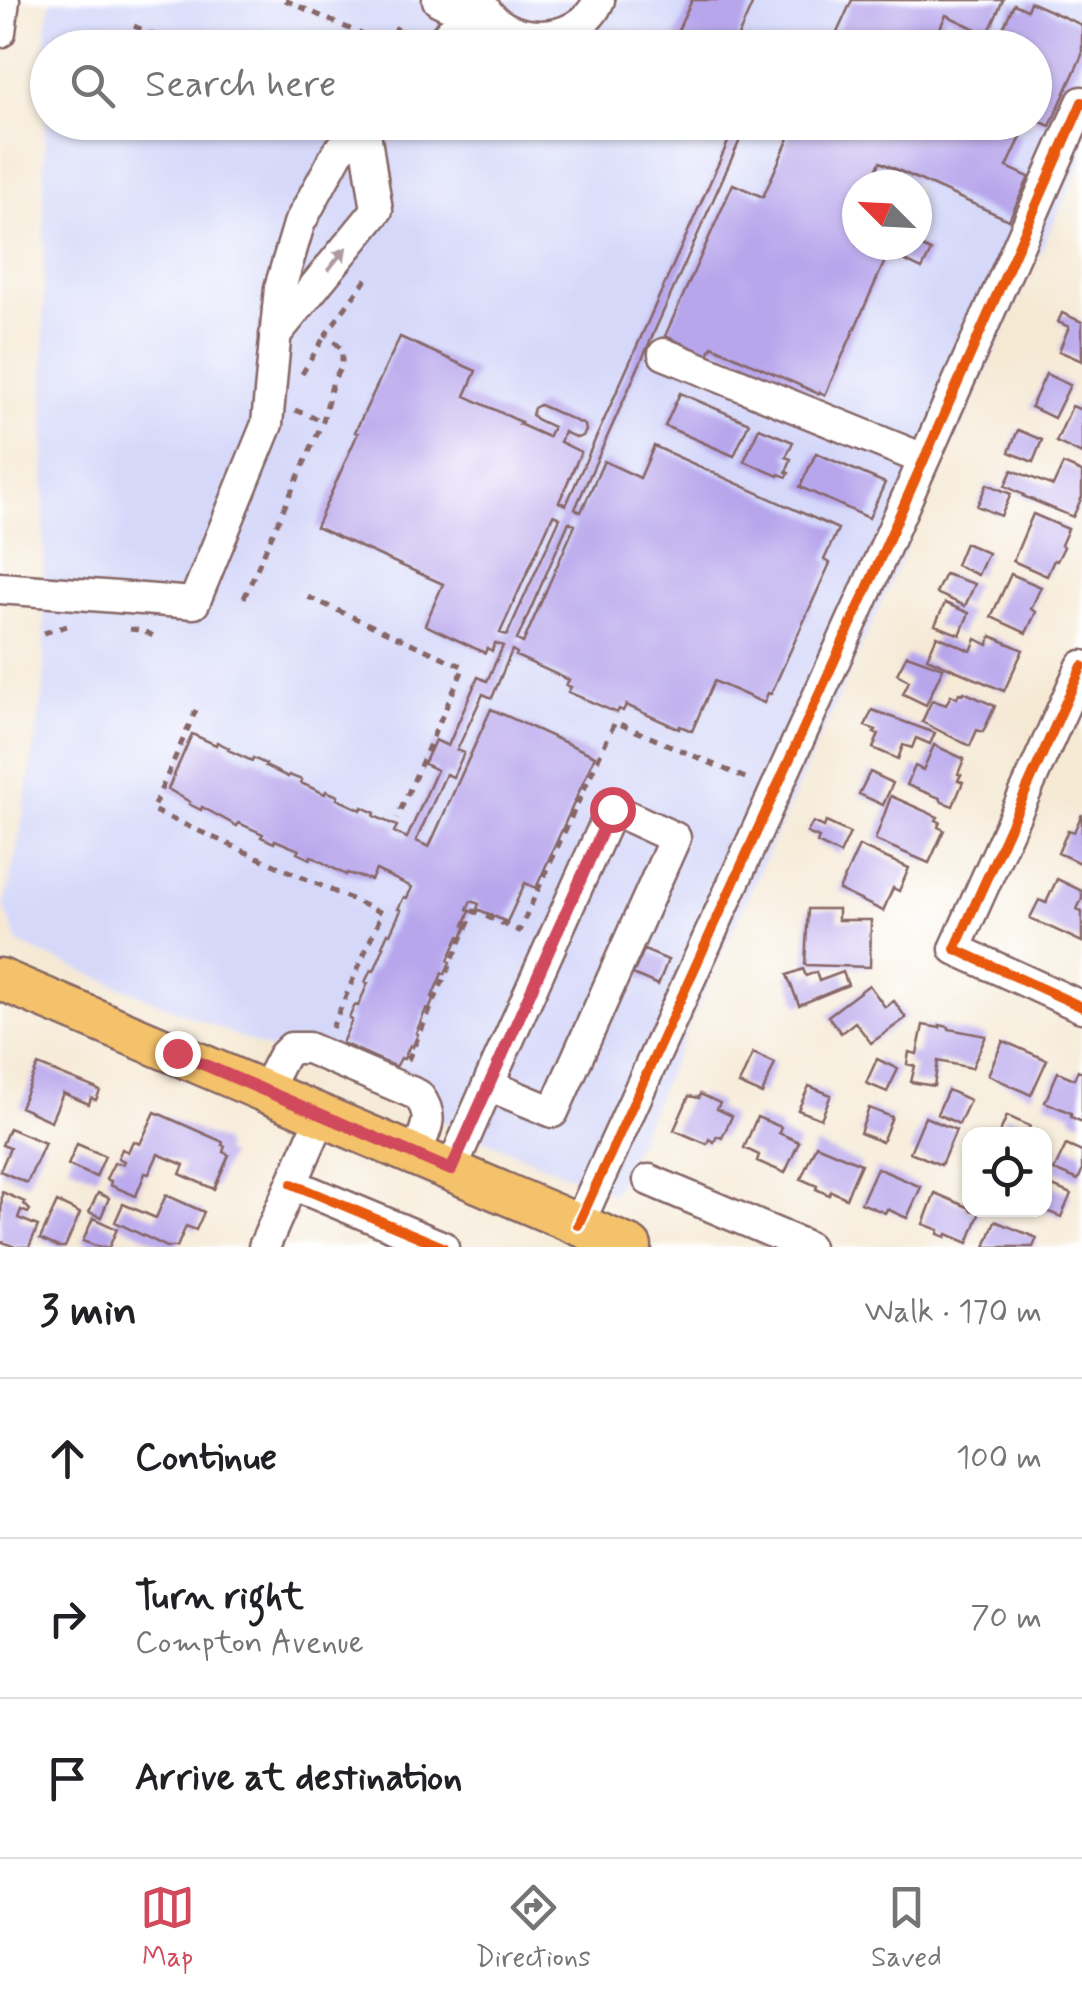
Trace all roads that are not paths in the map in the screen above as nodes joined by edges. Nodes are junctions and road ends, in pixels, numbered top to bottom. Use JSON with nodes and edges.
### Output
{"nodes":[{"id":1,"x":4,"y":0,"type":"edge"},
{"id":2,"x":438,"y":0,"type":"edge"},
{"id":3,"x":599,"y":0,"type":"edge"},
{"id":4,"x":481,"y":3,"type":"edge"},
{"id":5,"x":452,"y":30,"type":"edge"},
{"id":6,"x":512,"y":30,"type":"edge"},
{"id":7,"x":567,"y":30,"type":"edge"},
{"id":8,"x":0,"y":32,"type":"edge"},
{"id":9,"x":1082,"y":102,"type":"edge"},
{"id":10,"x":350,"y":140,"type":"edge"},
{"id":11,"x":368,"y":140,"type":"edge"},
{"id":12,"x":275,"y":335,"type":"junction"},
{"id":13,"x":664,"y":354,"type":"dead end"},
{"id":14,"x":923,"y":459,"type":"junction"},
{"id":15,"x":0,"y":588,"type":"edge"},
{"id":16,"x":1082,"y":666,"type":"edge"},
{"id":17,"x":0,"y":978,"type":"edge"},
{"id":18,"x":1082,"y":1007,"type":"edge"},
{"id":19,"x":488,"y":1085,"type":"junction"},
{"id":20,"x":265,"y":1091,"type":"junction"},
{"id":21,"x":322,"y":1115,"type":"junction"},
{"id":22,"x":433,"y":1162,"type":"junction"},
{"id":23,"x":649,"y":1180,"type":"dead end"},
{"id":24,"x":292,"y":1184,"type":"junction"},
{"id":25,"x":578,"y":1225,"type":"junction"},
{"id":26,"x":264,"y":1247,"type":"edge"},
{"id":27,"x":443,"y":1247,"type":"edge"},
{"id":28,"x":631,"y":1247,"type":"edge"},
{"id":29,"x":808,"y":1247,"type":"edge"}],
"edges":[{"from":1,"to":8,"type":"street"},
{"from":2,"to":4,"type":"street"},
{"from":3,"to":7,"type":"street"},
{"from":4,"to":5,"type":"street"},
{"from":4,"to":6,"type":"street"},
{"from":9,"to":14,"type":"street"},
{"from":10,"to":12,"type":"street"},
{"from":12,"to":11,"type":"street","one_way":true},
{"from":12,"to":15,"type":"street"},
{"from":13,"to":14,"type":"street"},
{"from":14,"to":25,"type":"street"},
{"from":16,"to":18,"type":"street"},
{"from":17,"to":20,"type":"main road"},
{"from":19,"to":19,"type":"street"},
{"from":19,"to":22,"type":"street"},
{"from":20,"to":21,"type":"main road"},
{"from":20,"to":22,"type":"street"},
{"from":21,"to":22,"type":"main road"},
{"from":21,"to":24,"type":"street"},
{"from":22,"to":25,"type":"main road"},
{"from":23,"to":29,"type":"street"},
{"from":24,"to":26,"type":"street"},
{"from":24,"to":27,"type":"street"},
{"from":25,"to":28,"type":"main road"}]}
